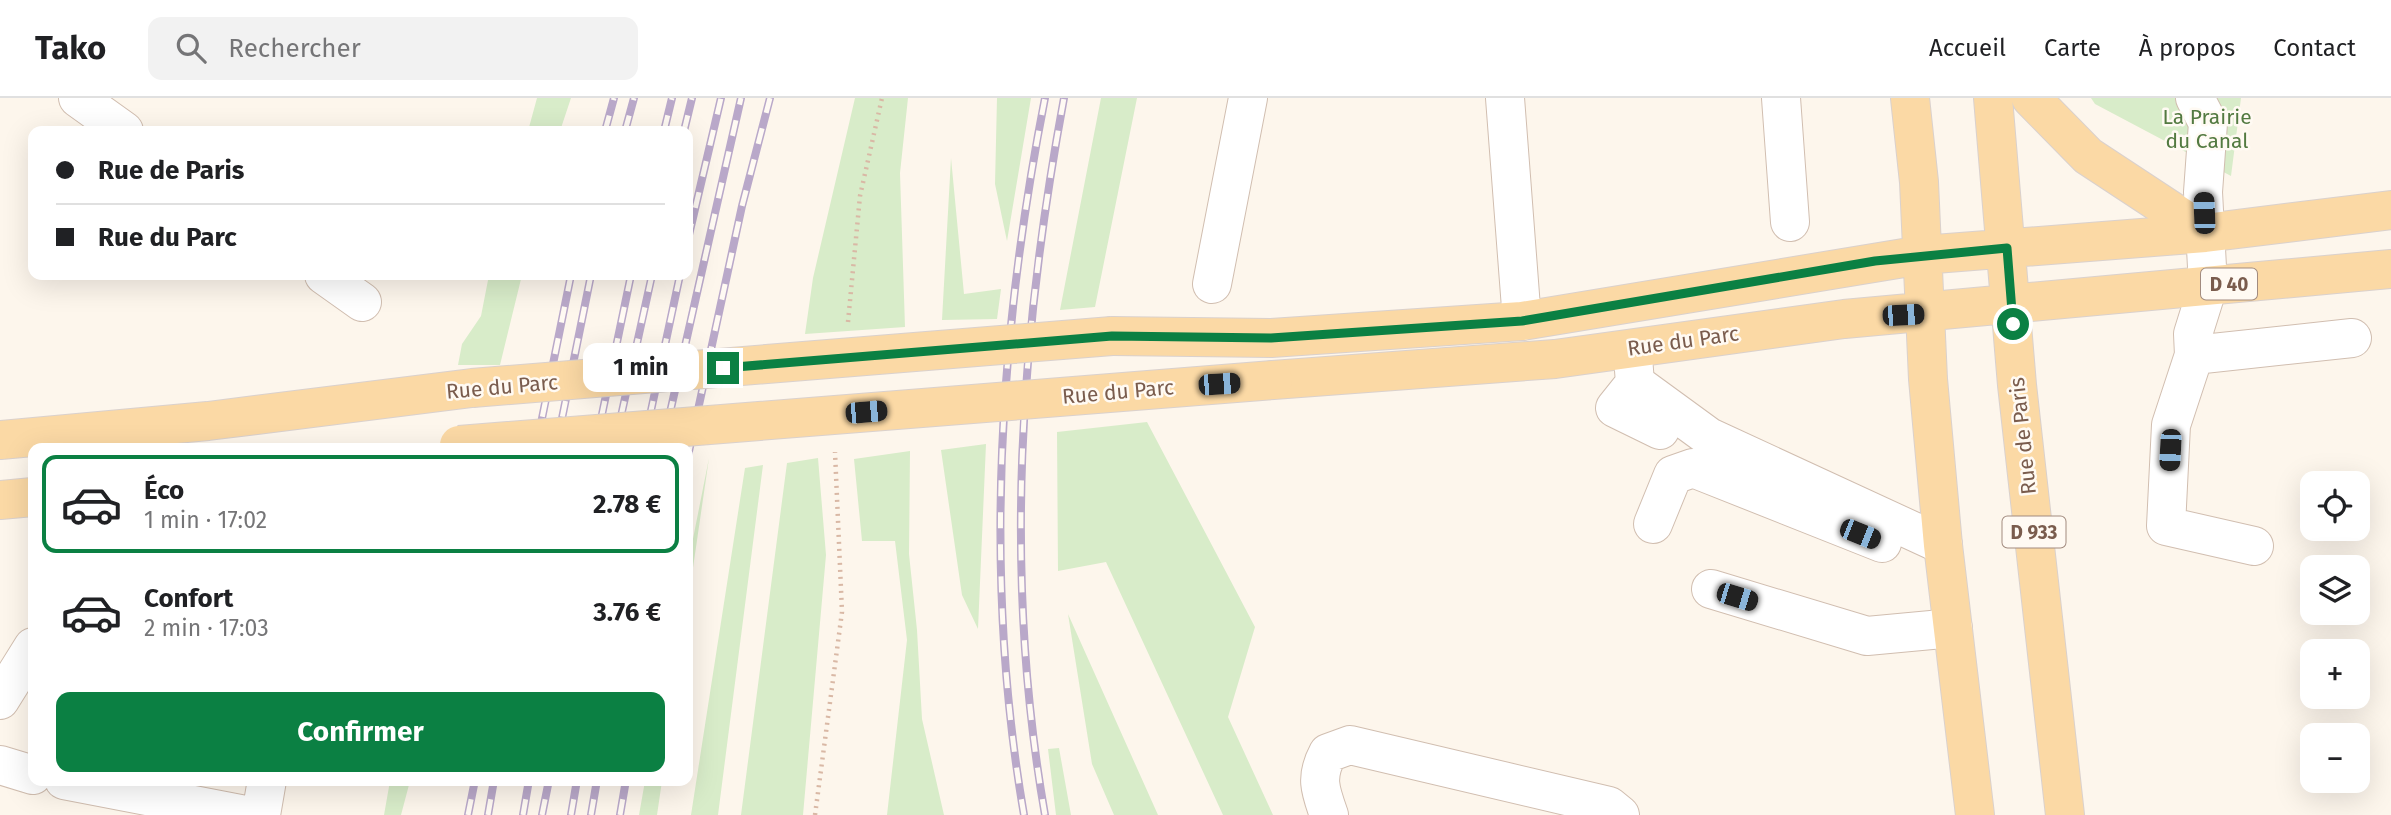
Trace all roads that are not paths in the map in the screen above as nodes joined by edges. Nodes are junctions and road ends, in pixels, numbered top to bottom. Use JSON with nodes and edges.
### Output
{"nodes":[{"id":1,"x":78,"y":98,"type":"edge"},
{"id":2,"x":1248,"y":98,"type":"edge"},
{"id":3,"x":1505,"y":98,"type":"edge"},
{"id":4,"x":1781,"y":98,"type":"edge"},
{"id":5,"x":1910,"y":98,"type":"edge"},
{"id":6,"x":1993,"y":98,"type":"edge"},
{"id":7,"x":2031,"y":98,"type":"edge"},
{"id":8,"x":2195,"y":98,"type":"edge"},
{"id":9,"x":117,"y":126,"type":"edge"},
{"id":10,"x":2391,"y":210,"type":"edge"},
{"id":11,"x":1790,"y":222,"type":"dead end"},
{"id":12,"x":2205,"y":233,"type":"junction"},
{"id":13,"x":2007,"y":248,"type":"junction"},
{"id":14,"x":1922,"y":256,"type":"junction"},
{"id":15,"x":2391,"y":269,"type":"edge"},
{"id":16,"x":331,"y":280,"type":"edge"},
{"id":17,"x":1212,"y":284,"type":"dead end"},
{"id":18,"x":2208,"y":286,"type":"junction"},
{"id":19,"x":362,"y":302,"type":"dead end"},
{"id":20,"x":2012,"y":303,"type":"junction"},
{"id":21,"x":1926,"y":314,"type":"junction"},
{"id":22,"x":1522,"y":321,"type":"junction"},
{"id":23,"x":2352,"y":338,"type":"dead end"},
{"id":24,"x":2194,"y":355,"type":"junction"},
{"id":25,"x":1633,"y":366,"type":"junction"},
{"id":26,"x":1660,"y":430,"type":"dead end"},
{"id":27,"x":100,"y":439,"type":"edge"},
{"id":28,"x":0,"y":440,"type":"edge"},
{"id":29,"x":497,"y":443,"type":"edge"},
{"id":30,"x":28,"y":497,"type":"edge"},
{"id":31,"x":0,"y":500,"type":"edge"},
{"id":32,"x":1653,"y":524,"type":"dead end"},
{"id":33,"x":2254,"y":546,"type":"dead end"},
{"id":34,"x":1944,"y":557,"type":"junction"},
{"id":35,"x":1711,"y":589,"type":"dead end"},
{"id":36,"x":1952,"y":628,"type":"junction"},
{"id":37,"x":28,"y":655,"type":"edge"},
{"id":38,"x":0,"y":700,"type":"edge"},
{"id":39,"x":0,"y":765,"type":"edge"},
{"id":40,"x":28,"y":773,"type":"edge"},
{"id":41,"x":95,"y":786,"type":"edge"},
{"id":42,"x":266,"y":786,"type":"edge"},
{"id":43,"x":245,"y":815,"type":"edge"},
{"id":44,"x":261,"y":815,"type":"edge"},
{"id":45,"x":1329,"y":815,"type":"edge"},
{"id":46,"x":1620,"y":815,"type":"edge"},
{"id":47,"x":1975,"y":815,"type":"edge"},
{"id":48,"x":2065,"y":815,"type":"edge"}],
"edges":[{"from":1,"to":9,"type":"street"},
{"from":2,"to":17,"type":"street"},
{"from":3,"to":22,"type":"street"},
{"from":4,"to":11,"type":"street"},
{"from":5,"to":14,"type":"main road"},
{"from":6,"to":13,"type":"main road","name":"Rue de Paris","number":"D 933"},
{"from":7,"to":12,"type":"main road"},
{"from":8,"to":12,"type":"street"},
{"from":10,"to":12,"type":"main road","name":"Rue du Parc"},
{"from":12,"to":13,"type":"main road","name":"Rue du Parc"},
{"from":12,"to":18,"type":"street"},
{"from":13,"to":14,"type":"main road","name":"Rue du Parc"},
{"from":13,"to":20,"type":"main road","name":"Rue de Paris","number":"D 933"},
{"from":14,"to":21,"type":"main road"},
{"from":14,"to":22,"type":"main road","name":"Rue du Parc"},
{"from":15,"to":18,"type":"main road","number":"D 40"},
{"from":16,"to":19,"type":"street"},
{"from":18,"to":20,"type":"main road","number":"D 40"},
{"from":18,"to":24,"type":"street"},
{"from":20,"to":21,"type":"main road","number":"D 40"},
{"from":20,"to":48,"type":"main road","name":"Rue de Paris","number":"D 933"},
{"from":21,"to":25,"type":"main road","name":"Rue du Parc","number":"D 40"},
{"from":21,"to":34,"type":"main road"},
{"from":22,"to":27,"type":"main road","name":"Rue du Parc","bridge":true},
{"from":23,"to":24,"type":"street"},
{"from":24,"to":33,"type":"street"},
{"from":25,"to":26,"type":"street"},
{"from":25,"to":29,"type":"main road","name":"Rue du Parc","number":"D 40","bridge":true},
{"from":25,"to":34,"type":"street"},
{"from":27,"to":28,"type":"main road","name":"Rue du Parc"},
{"from":30,"to":31,"type":"main road"},
{"from":32,"to":34,"type":"street"},
{"from":34,"to":36,"type":"main road"},
{"from":35,"to":36,"type":"street"},
{"from":36,"to":47,"type":"main road"},
{"from":37,"to":38,"type":"street"},
{"from":39,"to":40,"type":"street"},
{"from":41,"to":43,"type":"street"},
{"from":42,"to":44,"type":"street"},
{"from":45,"to":46,"type":"street"}]}
